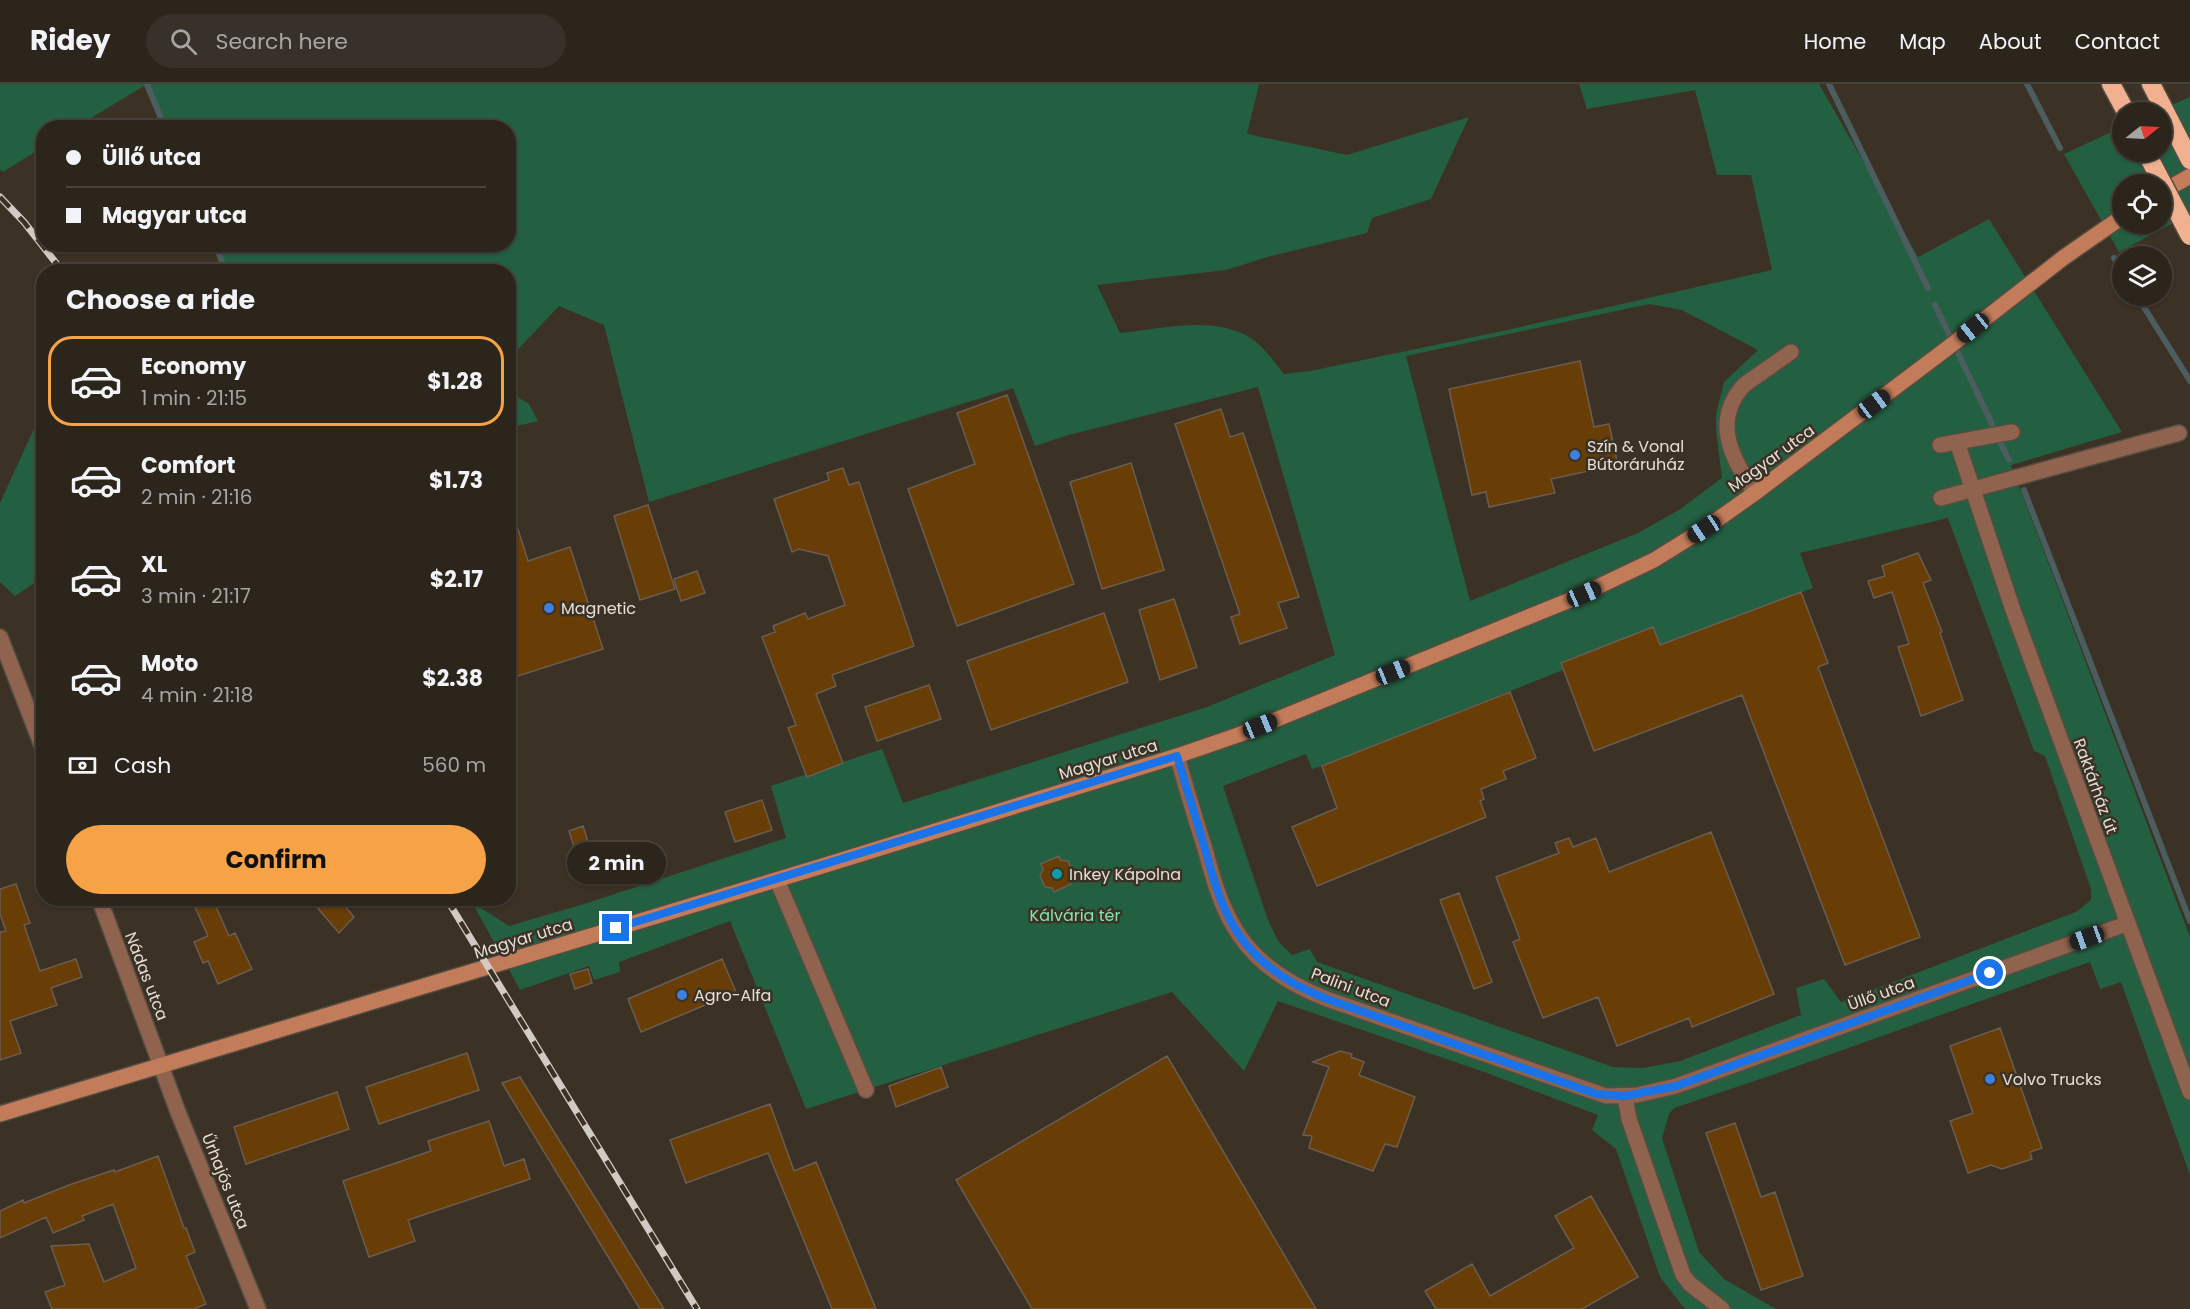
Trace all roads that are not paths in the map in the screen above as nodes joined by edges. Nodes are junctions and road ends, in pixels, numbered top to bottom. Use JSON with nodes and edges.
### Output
{"nodes":[{"id":1,"x":2111,"y":84,"type":"edge"},
{"id":2,"x":2151,"y":84,"type":"edge"},
{"id":3,"x":2121,"y":102,"type":"edge"},
{"id":4,"x":2190,"y":160,"type":"edge"},
{"id":5,"x":2151,"y":162,"type":"edge"},
{"id":6,"x":2190,"y":176,"type":"edge"},
{"id":7,"x":2172,"y":186,"type":"edge"},
{"id":8,"x":2112,"y":224,"type":"edge"},
{"id":9,"x":2190,"y":236,"type":"edge"},
{"id":10,"x":1791,"y":352,"type":"dead end"},
{"id":11,"x":2012,"y":432,"type":"dead end"},
{"id":12,"x":2180,"y":433,"type":"dead end"},
{"id":13,"x":1957,"y":442,"type":"junction"},
{"id":14,"x":1940,"y":445,"type":"dead end"},
{"id":15,"x":1972,"y":489,"type":"junction"},
{"id":16,"x":1755,"y":493,"type":"junction"},
{"id":17,"x":1941,"y":498,"type":"dead end"},
{"id":18,"x":0,"y":637,"type":"edge"},
{"id":19,"x":36,"y":730,"type":"edge"},
{"id":20,"x":1177,"y":756,"type":"junction"},
{"id":21,"x":777,"y":880,"type":"junction"},
{"id":22,"x":102,"y":906,"type":"edge"},
{"id":23,"x":2126,"y":924,"type":"junction"},
{"id":24,"x":161,"y":1066,"type":"junction"},
{"id":25,"x":866,"y":1090,"type":"dead end"},
{"id":26,"x":2190,"y":1092,"type":"edge"},
{"id":27,"x":1647,"y":1093,"type":"joint"},
{"id":28,"x":1625,"y":1096,"type":"junction"},
{"id":29,"x":0,"y":1114,"type":"edge"},
{"id":30,"x":258,"y":1309,"type":"edge"},
{"id":31,"x":1722,"y":1309,"type":"edge"}],
"edges":[{"from":1,"to":3,"type":"highway"},
{"from":2,"to":4,"type":"highway"},
{"from":5,"to":9,"type":"highway","bridge":true},
{"from":6,"to":7,"type":"main road"},
{"from":8,"to":16,"type":"main road","name":"Magyar utca"},
{"from":10,"to":16,"type":"street"},
{"from":11,"to":13,"type":"street"},
{"from":12,"to":15,"type":"street"},
{"from":13,"to":14,"type":"street"},
{"from":13,"to":15,"type":"street","name":"Raktárház út"},
{"from":15,"to":17,"type":"street"},
{"from":15,"to":23,"type":"street","name":"Raktárház út"},
{"from":16,"to":20,"type":"main road","name":"Magyar utca"},
{"from":18,"to":19,"type":"street"},
{"from":20,"to":21,"type":"main road","name":"Magyar utca"},
{"from":20,"to":28,"type":"street","name":"Palini utca"},
{"from":21,"to":24,"type":"main road","name":"Magyar utca"},
{"from":21,"to":25,"type":"street"},
{"from":22,"to":24,"type":"street","name":"Nádas utca"},
{"from":23,"to":26,"type":"street","name":"Raktárház út"},
{"from":23,"to":27,"type":"street","name":"Üllő utca"},
{"from":24,"to":29,"type":"main road","name":"Magyar utca"},
{"from":24,"to":30,"type":"street","name":"Űrhajós utca"},
{"from":27,"to":28,"type":"street","name":"Palini utca"},
{"from":28,"to":31,"type":"street"}]}
